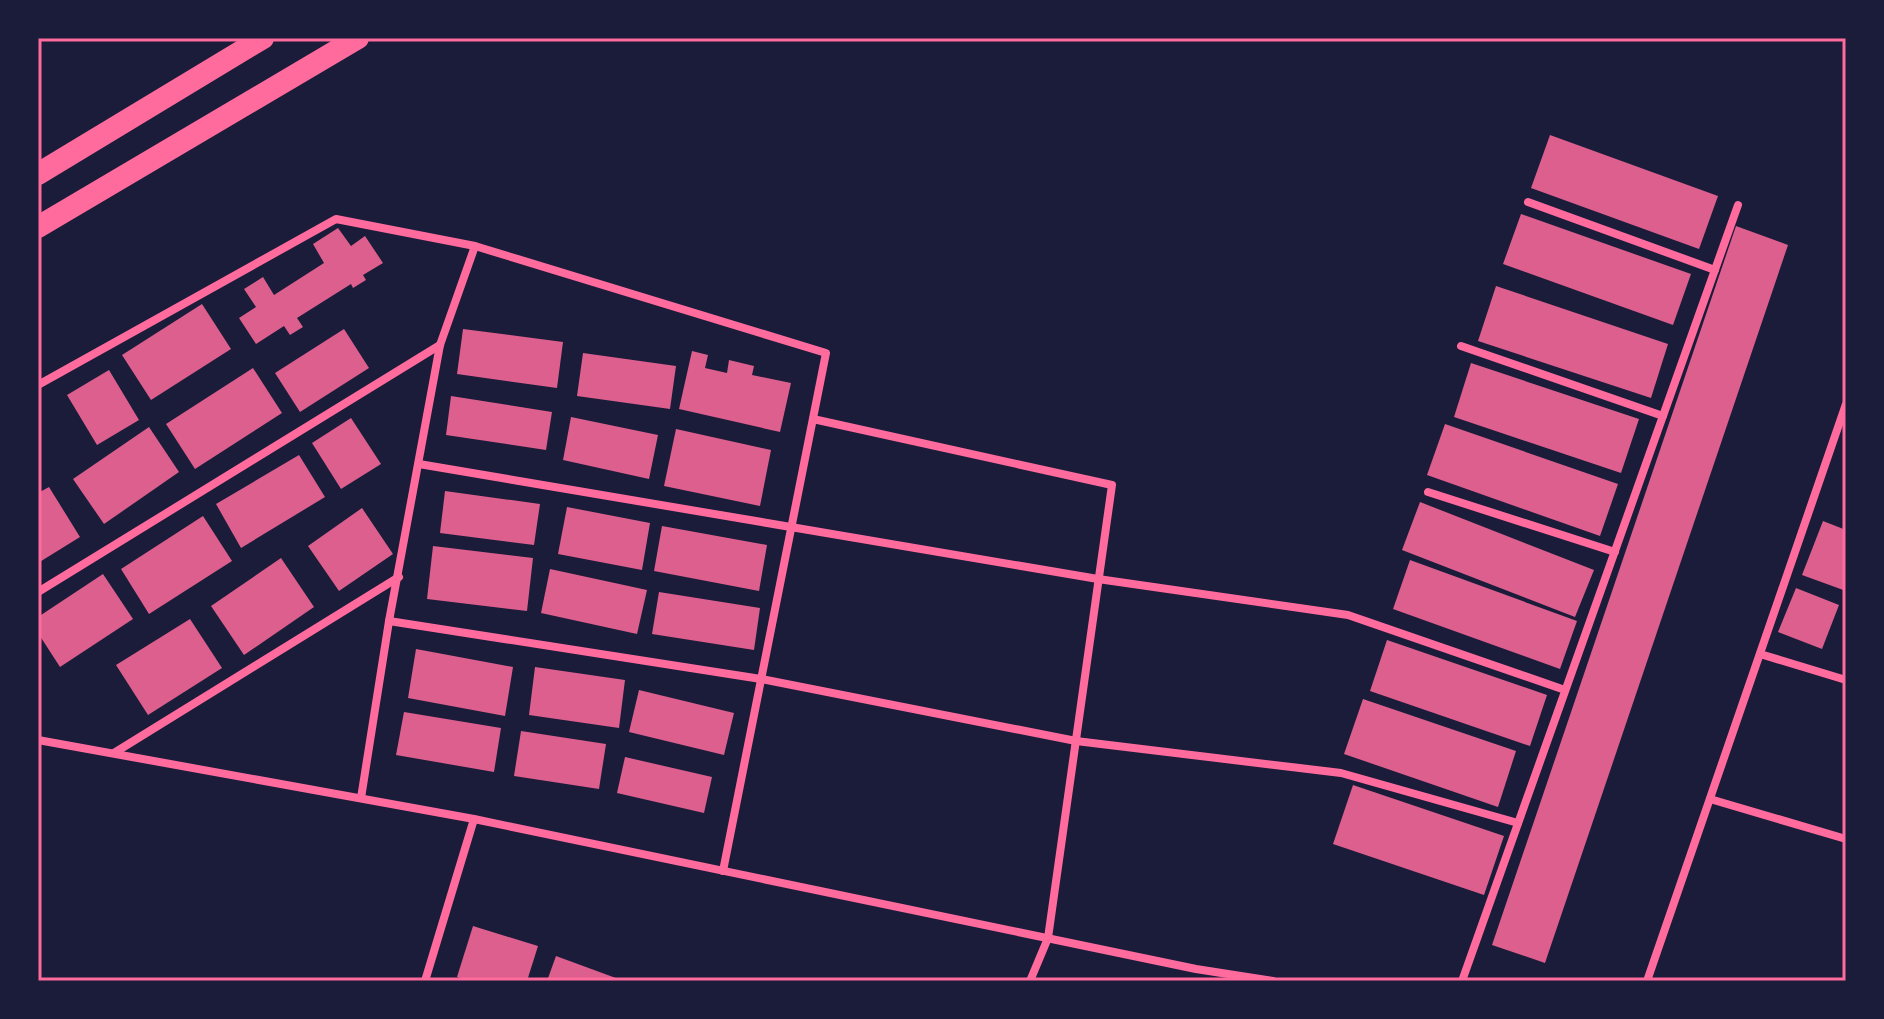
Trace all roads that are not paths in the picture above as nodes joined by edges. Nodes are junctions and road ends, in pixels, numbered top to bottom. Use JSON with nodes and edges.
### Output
{"nodes":[{"id":1,"x":263,"y":38,"type":"edge"},
{"id":2,"x":358,"y":38,"type":"edge"},
{"id":3,"x":38,"y":174,"type":"edge"},
{"id":4,"x":1528,"y":202,"type":"dead end"},
{"id":5,"x":1738,"y":205,"type":"dead end"},
{"id":6,"x":38,"y":227,"type":"edge"},
{"id":7,"x":475,"y":246,"type":"junction"},
{"id":8,"x":1715,"y":270,"type":"junction"},
{"id":9,"x":440,"y":345,"type":"junction"},
{"id":10,"x":1461,"y":346,"type":"dead end"},
{"id":11,"x":38,"y":385,"type":"edge"},
{"id":12,"x":1846,"y":404,"type":"edge"},
{"id":13,"x":1663,"y":416,"type":"junction"},
{"id":14,"x":813,"y":419,"type":"junction"},
{"id":15,"x":419,"y":464,"type":"junction"},
{"id":16,"x":1428,"y":492,"type":"dead end"},
{"id":17,"x":792,"y":526,"type":"junction"},
{"id":18,"x":1615,"y":552,"type":"junction"},
{"id":19,"x":399,"y":577,"type":"junction"},
{"id":20,"x":1098,"y":579,"type":"junction"},
{"id":21,"x":38,"y":592,"type":"edge"},
{"id":22,"x":389,"y":621,"type":"junction"},
{"id":23,"x":1760,"y":654,"type":"junction"},
{"id":24,"x":761,"y":679,"type":"junction"},
{"id":25,"x":1846,"y":680,"type":"edge"},
{"id":26,"x":1565,"y":690,"type":"junction"},
{"id":27,"x":38,"y":740,"type":"edge"},
{"id":28,"x":1076,"y":741,"type":"junction"},
{"id":29,"x":113,"y":753,"type":"junction"},
{"id":30,"x":361,"y":798,"type":"junction"},
{"id":31,"x":1710,"y":799,"type":"junction"},
{"id":32,"x":474,"y":819,"type":"junction"},
{"id":33,"x":1518,"y":823,"type":"junction"},
{"id":34,"x":1846,"y":839,"type":"edge"},
{"id":35,"x":723,"y":871,"type":"junction"},
{"id":36,"x":1048,"y":938,"type":"junction"},
{"id":37,"x":1196,"y":969,"type":"junction"},
{"id":38,"x":425,"y":981,"type":"edge"},
{"id":39,"x":1030,"y":981,"type":"edge"},
{"id":40,"x":1191,"y":981,"type":"edge"},
{"id":41,"x":1273,"y":981,"type":"edge"},
{"id":42,"x":1462,"y":981,"type":"edge"},
{"id":43,"x":1647,"y":981,"type":"edge"}],
"edges":[{"from":1,"to":3,"type":"highway"},
{"from":2,"to":6,"type":"highway"},
{"from":4,"to":8,"type":"street"},
{"from":5,"to":8,"type":"street"},
{"from":7,"to":9,"type":"street"},
{"from":7,"to":11,"type":"street"},
{"from":7,"to":14,"type":"street"},
{"from":8,"to":13,"type":"street"},
{"from":9,"to":15,"type":"street"},
{"from":9,"to":21,"type":"street"},
{"from":10,"to":13,"type":"street"},
{"from":12,"to":23,"type":"street"},
{"from":13,"to":18,"type":"street"},
{"from":14,"to":17,"type":"street"},
{"from":14,"to":20,"type":"street"},
{"from":15,"to":17,"type":"street"},
{"from":15,"to":19,"type":"street"},
{"from":16,"to":18,"type":"street"},
{"from":17,"to":20,"type":"street"},
{"from":17,"to":24,"type":"street"},
{"from":18,"to":26,"type":"street"},
{"from":19,"to":22,"type":"street"},
{"from":19,"to":29,"type":"street"},
{"from":20,"to":26,"type":"street"},
{"from":20,"to":28,"type":"street"},
{"from":22,"to":24,"type":"street"},
{"from":22,"to":30,"type":"street"},
{"from":23,"to":25,"type":"street"},
{"from":23,"to":31,"type":"street"},
{"from":24,"to":28,"type":"street"},
{"from":24,"to":35,"type":"street"},
{"from":26,"to":33,"type":"street"},
{"from":27,"to":29,"type":"street"},
{"from":28,"to":33,"type":"street"},
{"from":28,"to":36,"type":"street"},
{"from":29,"to":30,"type":"street"},
{"from":30,"to":32,"type":"street"},
{"from":31,"to":34,"type":"street"},
{"from":31,"to":43,"type":"street"},
{"from":32,"to":35,"type":"street"},
{"from":32,"to":38,"type":"street"},
{"from":33,"to":42,"type":"street"},
{"from":35,"to":36,"type":"street"},
{"from":36,"to":37,"type":"street"},
{"from":36,"to":39,"type":"street"},
{"from":37,"to":40,"type":"street"},
{"from":37,"to":41,"type":"street"}]}
